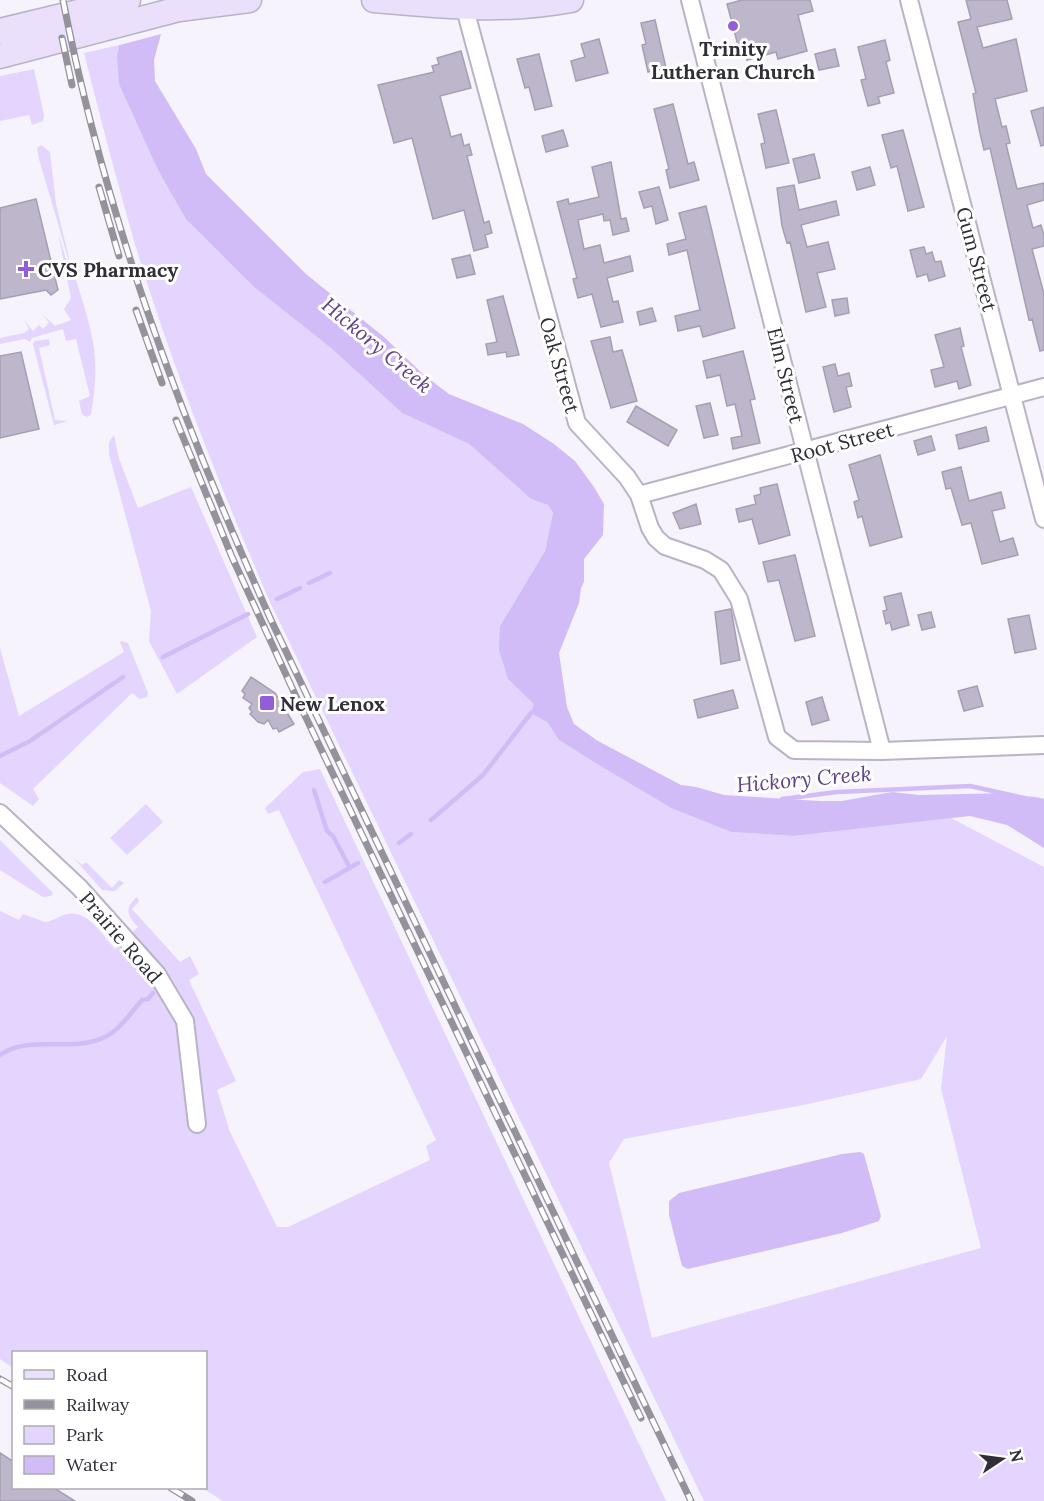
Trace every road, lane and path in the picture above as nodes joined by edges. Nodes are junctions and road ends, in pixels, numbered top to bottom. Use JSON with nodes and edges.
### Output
{"nodes":[{"id":1,"x":128,"y":0,"type":"edge"},
{"id":2,"x":249,"y":0,"type":"edge"},
{"id":3,"x":374,"y":0,"type":"edge"},
{"id":4,"x":571,"y":0,"type":"edge"},
{"id":5,"x":690,"y":0,"type":"edge"},
{"id":6,"x":909,"y":0,"type":"edge"},
{"id":7,"x":465,"y":9,"type":"junction"},
{"id":8,"x":95,"y":19,"type":"junction"},
{"id":9,"x":0,"y":32,"type":"edge"},
{"id":10,"x":0,"y":56,"type":"edge"},
{"id":11,"x":1044,"y":387,"type":"edge"},
{"id":12,"x":1012,"y":396,"type":"junction"},
{"id":13,"x":805,"y":452,"type":"junction"},
{"id":14,"x":639,"y":495,"type":"junction"},
{"id":15,"x":1044,"y":519,"type":"edge"},
{"id":16,"x":1044,"y":745,"type":"edge"},
{"id":17,"x":882,"y":751,"type":"junction"},
{"id":18,"x":0,"y":813,"type":"edge"},
{"id":19,"x":197,"y":1124,"type":"dead end"}],
"edges":[{"from":1,"to":8,"type":"street"},
{"from":2,"to":8,"type":"street"},
{"from":3,"to":7,"type":"street"},
{"from":4,"to":7,"type":"street"},
{"from":5,"to":13,"type":"street","name":"Elm Street"},
{"from":6,"to":12,"type":"street","name":"Gum Street"},
{"from":7,"to":14,"type":"street","name":"Oak Street"},
{"from":8,"to":9,"type":"street"},
{"from":8,"to":10,"type":"street"},
{"from":11,"to":12,"type":"street","name":"Root Street"},
{"from":12,"to":13,"type":"street","name":"Root Street"},
{"from":12,"to":15,"type":"street","name":"Gum Street"},
{"from":13,"to":14,"type":"street","name":"Root Street"},
{"from":13,"to":17,"type":"street","name":"Elm Street"},
{"from":14,"to":17,"type":"street","name":"Oak Street"},
{"from":16,"to":17,"type":"street"},
{"from":18,"to":19,"type":"street","name":"Prairie Road"}]}
